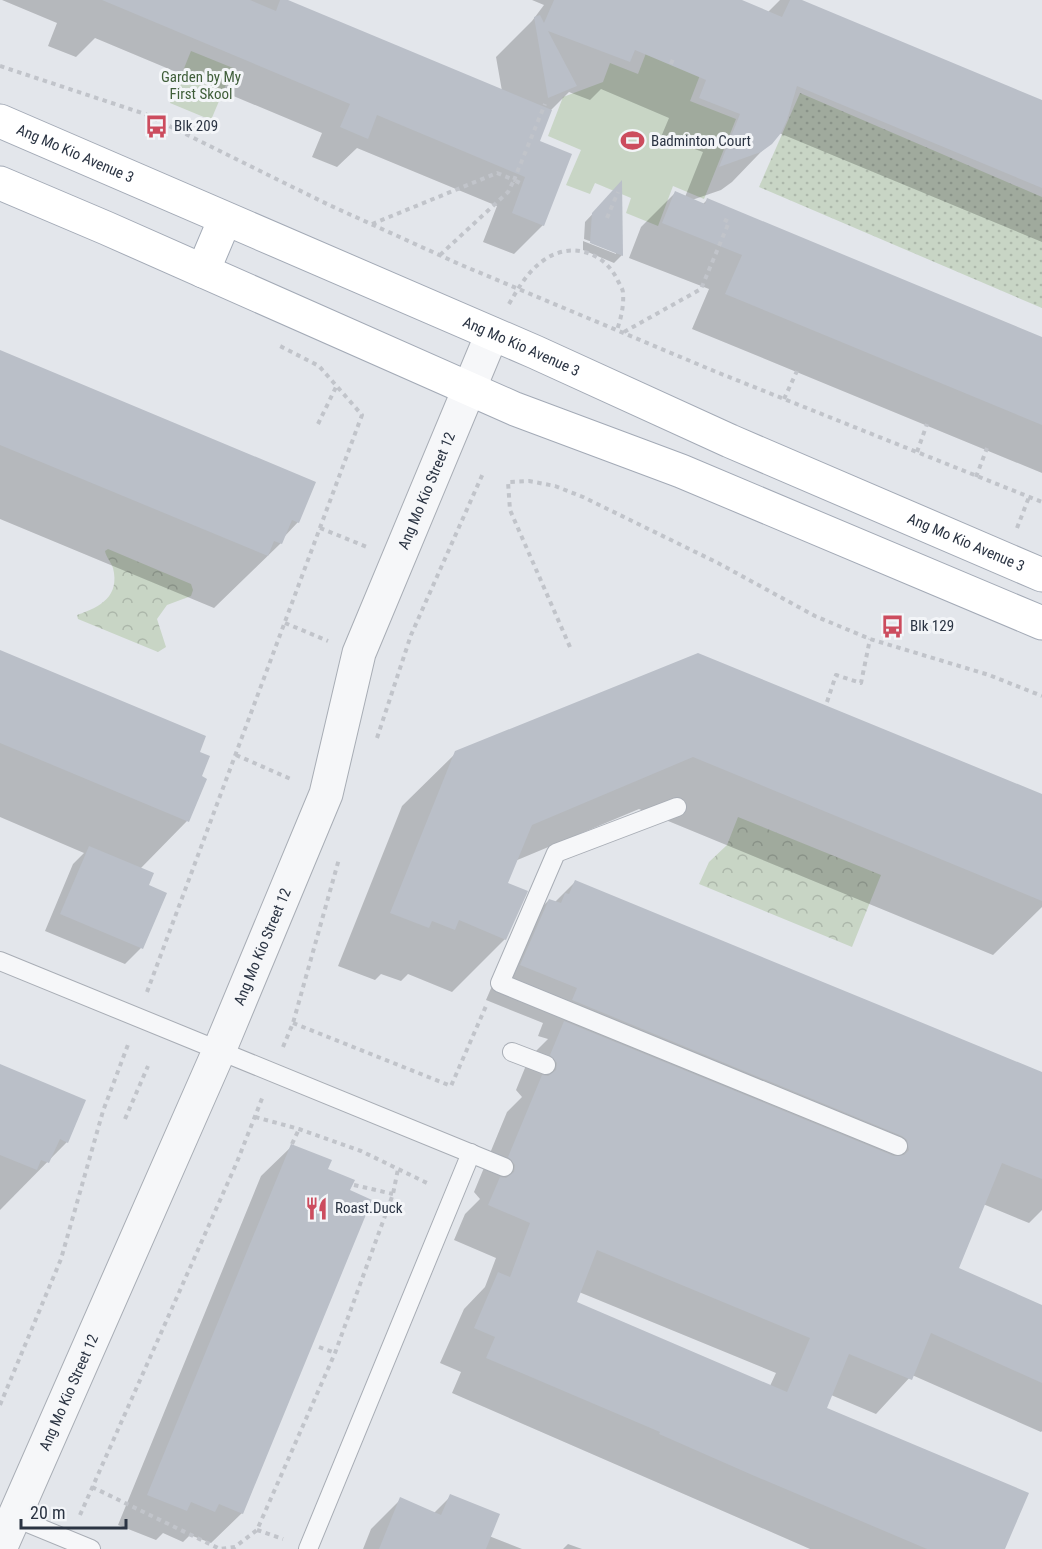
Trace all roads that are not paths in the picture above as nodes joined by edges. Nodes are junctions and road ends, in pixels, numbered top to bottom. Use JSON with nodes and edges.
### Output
{"nodes":[{"id":1,"x":0,"y":121,"type":"edge"},
{"id":2,"x":0,"y":183,"type":"edge"},
{"id":3,"x":225,"y":219,"type":"junction"},
{"id":4,"x":202,"y":271,"type":"junction"},
{"id":5,"x":492,"y":334,"type":"junction"},
{"id":6,"x":470,"y":388,"type":"junction"},
{"id":7,"x":1042,"y":575,"type":"edge"},
{"id":8,"x":1042,"y":623,"type":"edge"},
{"id":9,"x":677,"y":807,"type":"dead end"},
{"id":10,"x":0,"y":961,"type":"edge"},
{"id":11,"x":219,"y":1051,"type":"junction"},
{"id":12,"x":512,"y":1052,"type":"dead end"},
{"id":13,"x":546,"y":1065,"type":"dead end"},
{"id":14,"x":898,"y":1146,"type":"dead end"},
{"id":15,"x":471,"y":1153,"type":"junction"},
{"id":16,"x":504,"y":1167,"type":"dead end"},
{"id":17,"x":13,"y":1517,"type":"junction"},
{"id":18,"x":0,"y":1549,"type":"edge"},
{"id":19,"x":91,"y":1549,"type":"edge"},
{"id":20,"x":308,"y":1549,"type":"edge"}],
"edges":[{"from":1,"to":3,"type":"main road","name":"Ang Mo Kio Avenue 3"},
{"from":2,"to":4,"type":"main road"},
{"from":3,"to":4,"type":"main road"},
{"from":3,"to":5,"type":"main road","name":"Ang Mo Kio Avenue 3"},
{"from":4,"to":6,"type":"main road"},
{"from":5,"to":6,"type":"street","name":"Ang Mo Kio Street 12"},
{"from":5,"to":7,"type":"main road","name":"Ang Mo Kio Avenue 3"},
{"from":6,"to":8,"type":"main road"},
{"from":6,"to":11,"type":"street","name":"Ang Mo Kio Street 12"},
{"from":9,"to":14,"type":"lane"},
{"from":10,"to":11,"type":"lane"},
{"from":11,"to":15,"type":"lane"},
{"from":11,"to":17,"type":"street","name":"Ang Mo Kio Street 12"},
{"from":12,"to":13,"type":"lane"},
{"from":15,"to":16,"type":"lane"},
{"from":15,"to":20,"type":"lane"},
{"from":17,"to":18,"type":"street","name":"Ang Mo Kio Street 12"},
{"from":17,"to":19,"type":"lane"}]}
